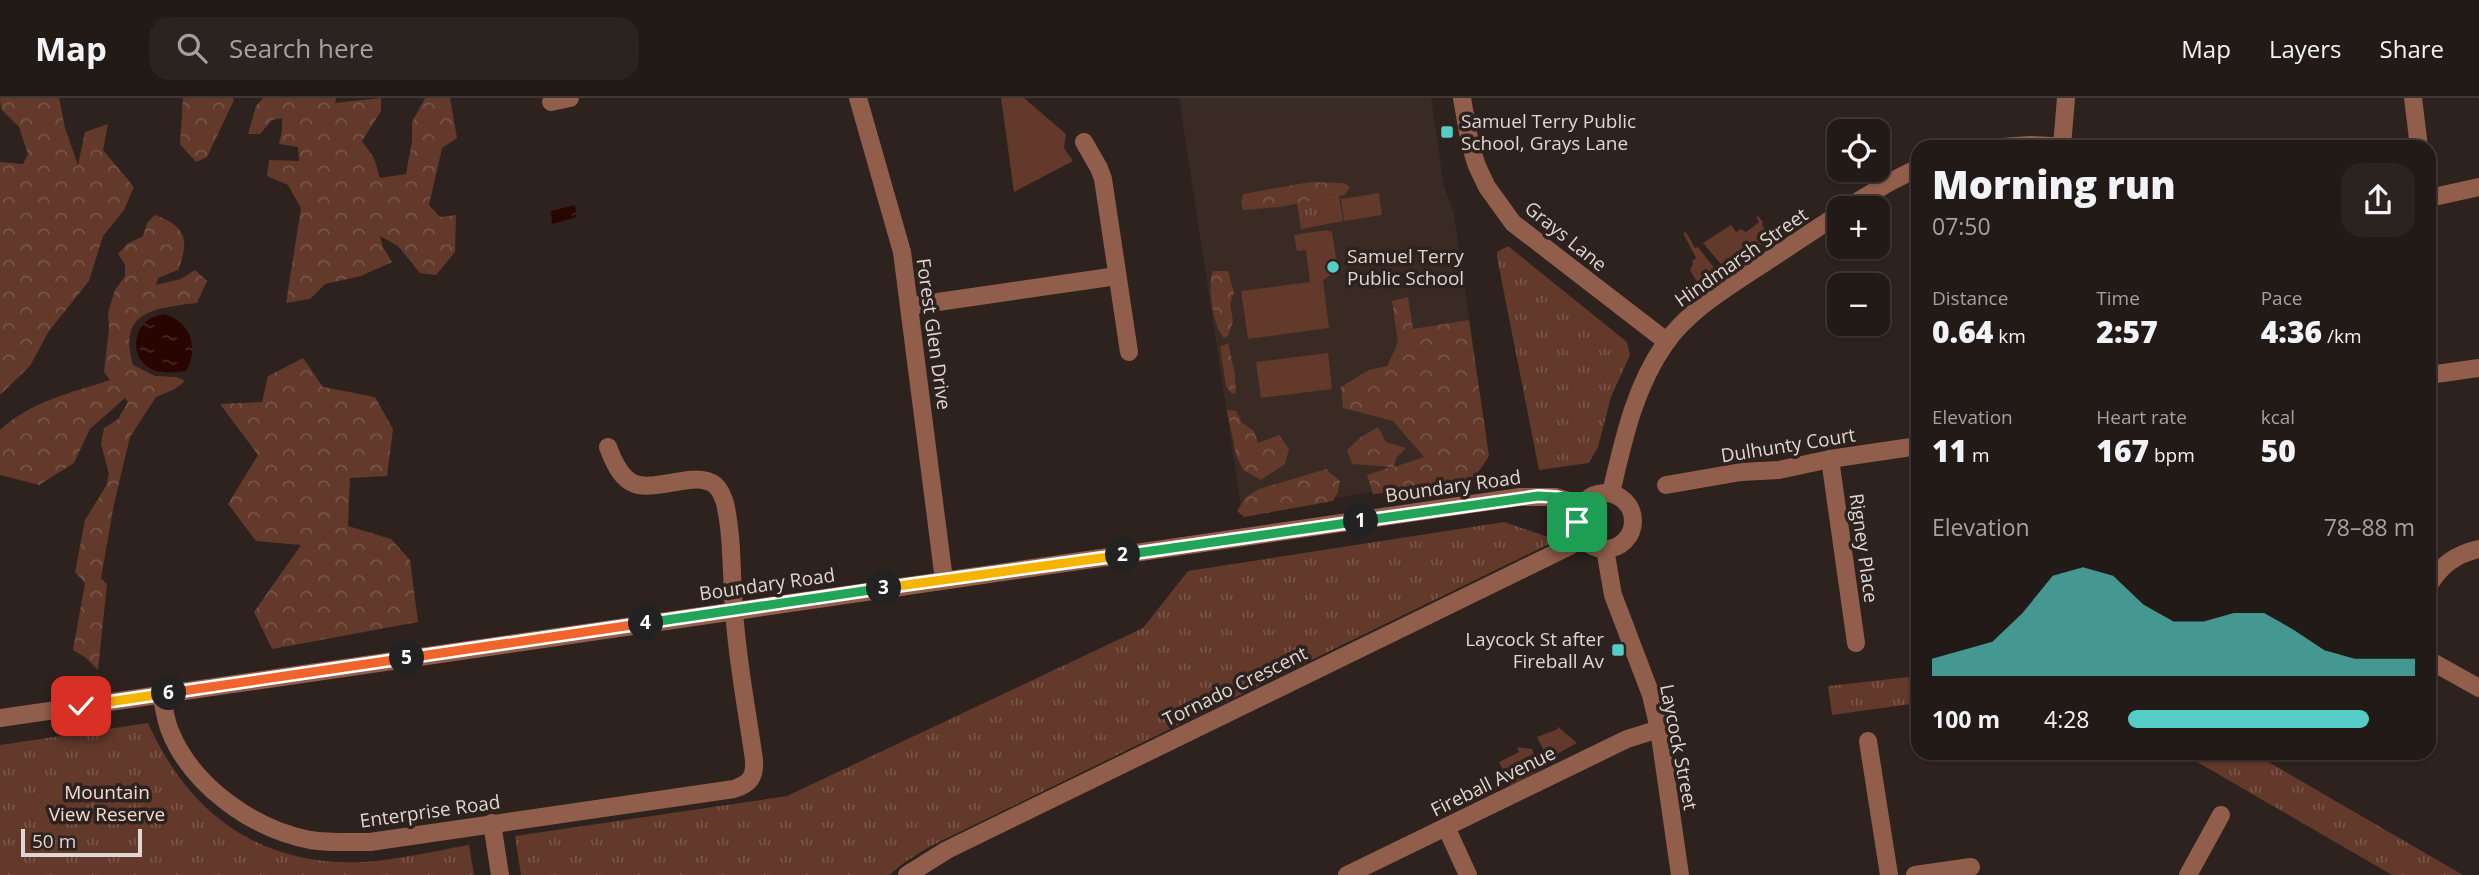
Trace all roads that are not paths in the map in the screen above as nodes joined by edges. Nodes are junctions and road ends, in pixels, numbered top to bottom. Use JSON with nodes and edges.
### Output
{"nodes":[{"id":1,"x":570,"y":98,"type":"edge"},
{"id":2,"x":858,"y":98,"type":"edge"},
{"id":3,"x":1462,"y":98,"type":"edge"},
{"id":4,"x":2066,"y":98,"type":"edge"},
{"id":5,"x":2413,"y":98,"type":"edge"},
{"id":6,"x":551,"y":102,"type":"dead end"},
{"id":7,"x":2066,"y":140,"type":"edge"},
{"id":8,"x":2419,"y":140,"type":"edge"},
{"id":9,"x":1084,"y":142,"type":"dead end"},
{"id":10,"x":1911,"y":172,"type":"edge"},
{"id":11,"x":2479,"y":187,"type":"edge"},
{"id":12,"x":1867,"y":196,"type":"edge"},
{"id":13,"x":2436,"y":196,"type":"edge"},
{"id":14,"x":1827,"y":222,"type":"edge"},
{"id":15,"x":1117,"y":276,"type":"junction"},
{"id":16,"x":910,"y":306,"type":"junction"},
{"id":17,"x":1666,"y":341,"type":"junction"},
{"id":18,"x":1129,"y":352,"type":"dead end"},
{"id":19,"x":2479,"y":368,"type":"edge"},
{"id":20,"x":2436,"y":374,"type":"edge"},
{"id":21,"x":608,"y":447,"type":"dead end"},
{"id":22,"x":1911,"y":447,"type":"edge"},
{"id":23,"x":1830,"y":459,"type":"junction"},
{"id":24,"x":1665,"y":485,"type":"dead end"},
{"id":25,"x":1611,"y":493,"type":"junction"},
{"id":26,"x":1582,"y":505,"type":"junction"},
{"id":27,"x":1583,"y":538,"type":"junction"},
{"id":28,"x":1605,"y":549,"type":"junction"},
{"id":29,"x":2479,"y":549,"type":"edge"},
{"id":30,"x":2436,"y":574,"type":"edge"},
{"id":31,"x":944,"y":580,"type":"junction"},
{"id":32,"x":734,"y":610,"type":"junction"},
{"id":33,"x":1856,"y":643,"type":"dead end"},
{"id":34,"x":2436,"y":664,"type":"edge"},
{"id":35,"x":2479,"y":688,"type":"edge"},
{"id":36,"x":161,"y":694,"type":"junction"},
{"id":37,"x":0,"y":718,"type":"edge"},
{"id":38,"x":1659,"y":729,"type":"junction"},
{"id":39,"x":1868,"y":741,"type":"dead end"},
{"id":40,"x":2221,"y":814,"type":"dead end"},
{"id":41,"x":492,"y":823,"type":"junction"},
{"id":42,"x":1446,"y":827,"type":"junction"},
{"id":43,"x":1970,"y":867,"type":"dead end"},
{"id":44,"x":500,"y":875,"type":"edge"},
{"id":45,"x":907,"y":875,"type":"edge"},
{"id":46,"x":1347,"y":875,"type":"edge"},
{"id":47,"x":1468,"y":875,"type":"edge"},
{"id":48,"x":1680,"y":875,"type":"edge"},
{"id":49,"x":1889,"y":875,"type":"edge"},
{"id":50,"x":1916,"y":875,"type":"edge"},
{"id":51,"x":2188,"y":875,"type":"edge"}],
"edges":[{"from":1,"to":6,"type":"street"},
{"from":2,"to":16,"type":"street","name":"Forest Glen Drive"},
{"from":3,"to":17,"type":"street","name":"Grays Lane"},
{"from":4,"to":7,"type":"street"},
{"from":5,"to":8,"type":"street"},
{"from":9,"to":15,"type":"street"},
{"from":10,"to":12,"type":"street"},
{"from":11,"to":13,"type":"street"},
{"from":14,"to":17,"type":"street","name":"Hindmarsh Street"},
{"from":15,"to":16,"type":"street"},
{"from":15,"to":18,"type":"street"},
{"from":16,"to":31,"type":"street","name":"Forest Glen Drive"},
{"from":17,"to":25,"type":"street","name":"Hindmarsh Street"},
{"from":19,"to":20,"type":"street"},
{"from":21,"to":32,"type":"street"},
{"from":22,"to":23,"type":"street","name":"Dulhunty Court"},
{"from":23,"to":24,"type":"street","name":"Dulhunty Court"},
{"from":23,"to":33,"type":"street","name":"Rigney Place"},
{"from":25,"to":26,"type":"street"},
{"from":25,"to":28,"type":"street"},
{"from":26,"to":27,"type":"street"},
{"from":26,"to":31,"type":"street","name":"Boundary Road"},
{"from":27,"to":28,"type":"street"},
{"from":27,"to":45,"type":"street","name":"Tornado Crescent"},
{"from":28,"to":38,"type":"street","name":"Laycock Street"},
{"from":29,"to":30,"type":"street"},
{"from":31,"to":32,"type":"street","name":"Boundary Road"},
{"from":32,"to":36,"type":"street","name":"Boundary Road"},
{"from":32,"to":41,"type":"street","name":"Enterprise Road"},
{"from":34,"to":35,"type":"street"},
{"from":36,"to":37,"type":"street","name":"Boundary Road"},
{"from":36,"to":41,"type":"street","name":"Enterprise Road"},
{"from":38,"to":42,"type":"street","name":"Fireball Avenue"},
{"from":38,"to":48,"type":"street","name":"Laycock Street"},
{"from":39,"to":49,"type":"street"},
{"from":40,"to":51,"type":"street"},
{"from":41,"to":44,"type":"street"},
{"from":42,"to":46,"type":"street","name":"Fireball Avenue"},
{"from":42,"to":47,"type":"street"},
{"from":43,"to":50,"type":"street"}]}
